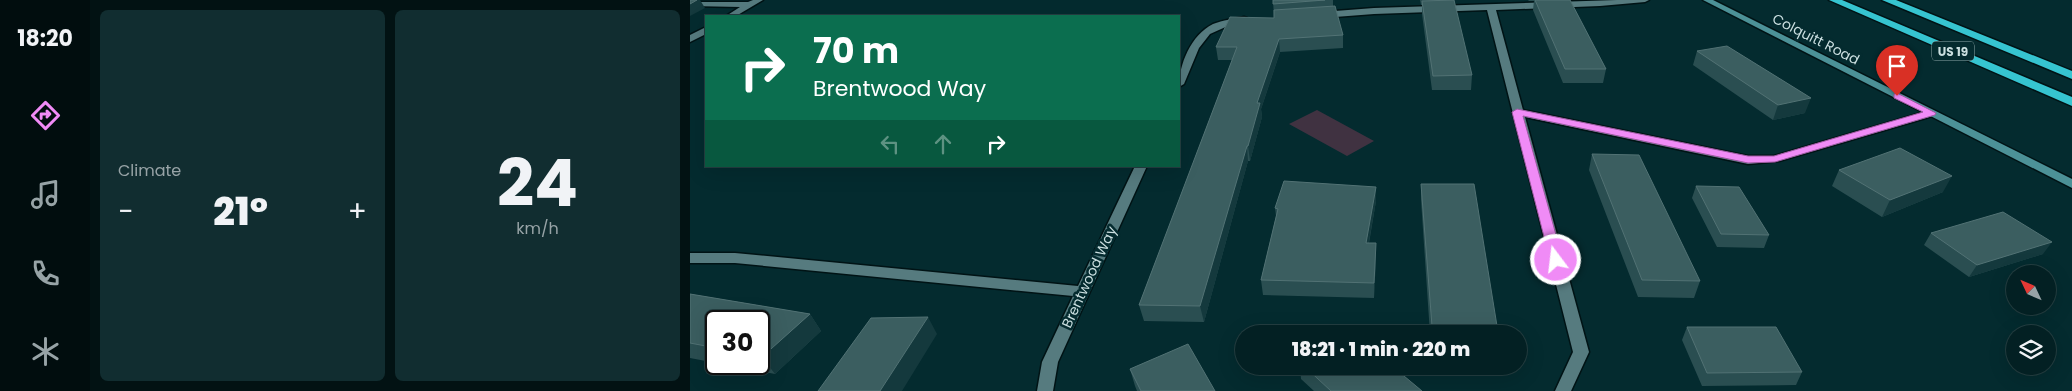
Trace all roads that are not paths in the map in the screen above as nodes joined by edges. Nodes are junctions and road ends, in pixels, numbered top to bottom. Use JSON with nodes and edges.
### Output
{"nodes":[{"id":1,"x":759,"y":0,"type":"edge"},
{"id":2,"x":1371,"y":0,"type":"edge"},
{"id":3,"x":1646,"y":0,"type":"edge"},
{"id":4,"x":1707,"y":0,"type":"edge"},
{"id":5,"x":1834,"y":0,"type":"edge"},
{"id":6,"x":1887,"y":0,"type":"edge"},
{"id":7,"x":690,"y":4,"type":"edge"},
{"id":8,"x":750,"y":5,"type":"junction"},
{"id":9,"x":1491,"y":8,"type":"junction"},
{"id":10,"x":1374,"y":11,"type":"junction"},
{"id":11,"x":732,"y":15,"type":"edge"},
{"id":12,"x":1308,"y":16,"type":"edge"},
{"id":13,"x":1250,"y":20,"type":"edge"},
{"id":14,"x":705,"y":31,"type":"edge"},
{"id":15,"x":690,"y":39,"type":"edge"},
{"id":16,"x":2072,"y":75,"type":"edge"},
{"id":17,"x":1180,"y":82,"type":"edge"},
{"id":18,"x":2072,"y":102,"type":"edge"},
{"id":19,"x":1517,"y":112,"type":"junction"},
{"id":20,"x":1932,"y":113,"type":"junction"},
{"id":21,"x":1140,"y":167,"type":"edge"},
{"id":22,"x":2072,"y":184,"type":"edge"},
{"id":23,"x":690,"y":258,"type":"edge"},
{"id":24,"x":1082,"y":292,"type":"junction"},
{"id":25,"x":1045,"y":391,"type":"edge"},
{"id":26,"x":1563,"y":391,"type":"edge"}],
"edges":[{"from":1,"to":8,"type":"street"},
{"from":2,"to":10,"type":"street"},
{"from":3,"to":9,"type":"street"},
{"from":4,"to":20,"type":"street","name":"Colquitt Road"},
{"from":5,"to":18,"type":"highway","number":"US 19"},
{"from":6,"to":16,"type":"highway","number":"US 19"},
{"from":7,"to":8,"type":"street"},
{"from":8,"to":11,"type":"street"},
{"from":9,"to":10,"type":"street"},
{"from":9,"to":19,"type":"street"},
{"from":10,"to":12,"type":"street"},
{"from":13,"to":17,"type":"street"},
{"from":14,"to":15,"type":"street"},
{"from":19,"to":20,"type":"street"},
{"from":19,"to":26,"type":"street"},
{"from":20,"to":22,"type":"street","name":"Colquitt Road"},
{"from":21,"to":24,"type":"street","name":"Brentwood Way"},
{"from":23,"to":24,"type":"street"},
{"from":24,"to":25,"type":"street","name":"Brentwood Way"}]}
